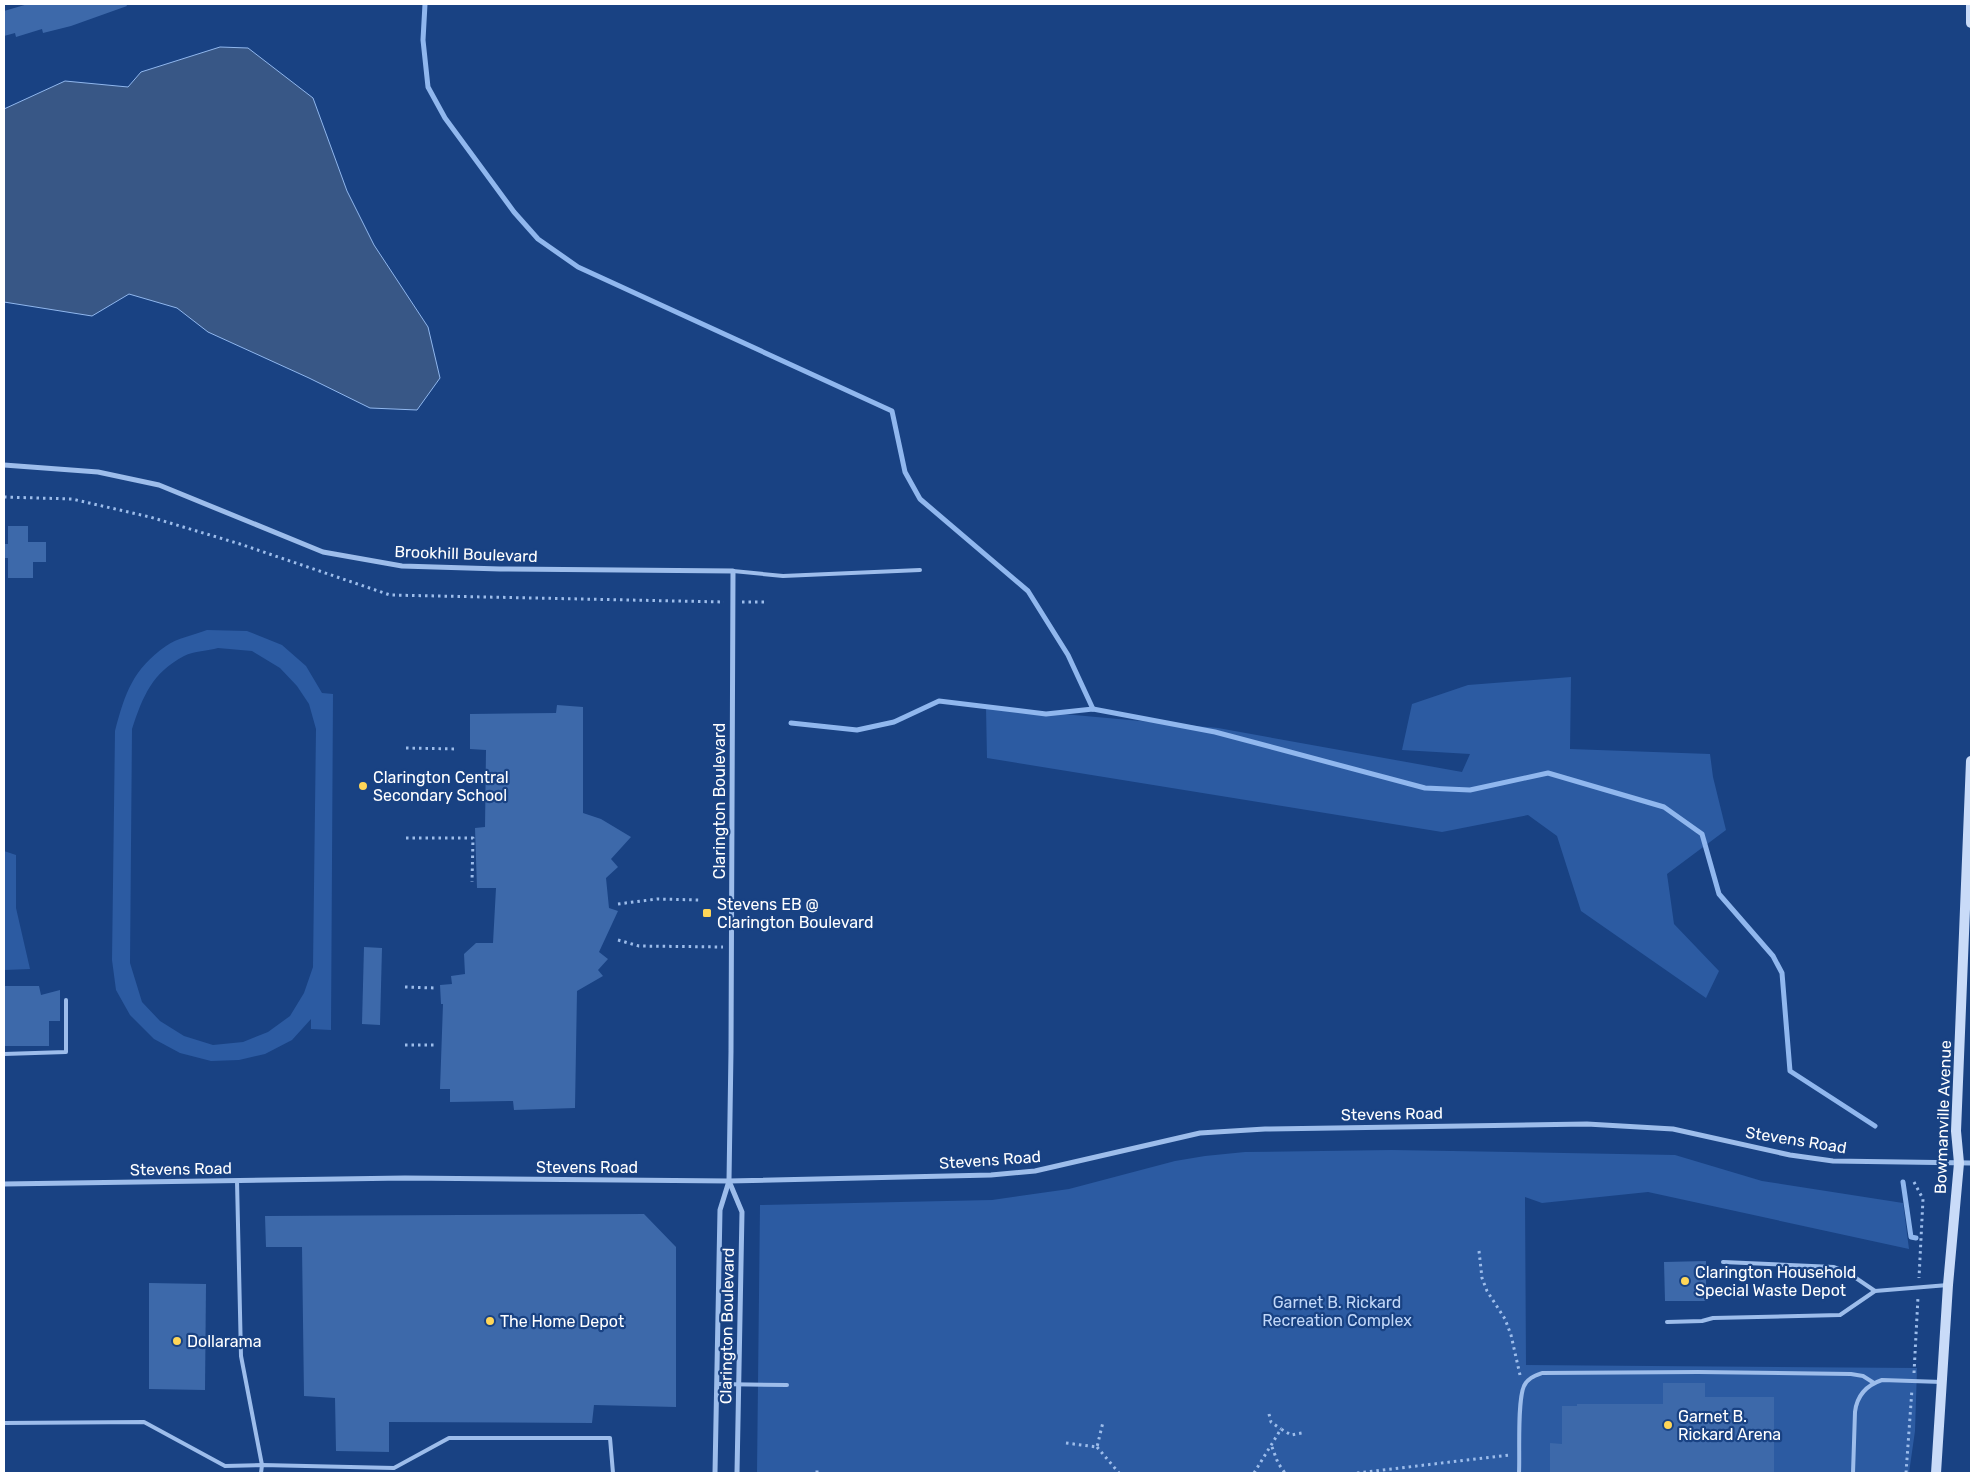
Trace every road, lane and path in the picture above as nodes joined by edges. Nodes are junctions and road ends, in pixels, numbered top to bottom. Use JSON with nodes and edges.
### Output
{"nodes":[{"id":1,"x":1971,"y":4,"type":"edge"},
{"id":2,"x":1971,"y":23,"type":"edge"},
{"id":3,"x":4,"y":465,"type":"edge"},
{"id":4,"x":920,"y":570,"type":"dead end"},
{"id":5,"x":733,"y":571,"type":"junction"},
{"id":6,"x":406,"y":748,"type":"dead end"},
{"id":7,"x":458,"y":749,"type":"dead end"},
{"id":8,"x":1971,"y":761,"type":"edge"},
{"id":9,"x":406,"y":838,"type":"dead end"},
{"id":10,"x":472,"y":882,"type":"dead end"},
{"id":11,"x":701,"y":900,"type":"dead end"},
{"id":12,"x":618,"y":904,"type":"dead end"},
{"id":13,"x":618,"y":940,"type":"dead end"},
{"id":14,"x":731,"y":948,"type":"junction"},
{"id":15,"x":405,"y":987,"type":"dead end"},
{"id":16,"x":435,"y":988,"type":"dead end"},
{"id":17,"x":66,"y":1000,"type":"dead end"},
{"id":18,"x":405,"y":1045,"type":"dead end"},
{"id":19,"x":437,"y":1045,"type":"dead end"},
{"id":20,"x":4,"y":1054,"type":"edge"},
{"id":21,"x":1959,"y":1163,"type":"junction"},
{"id":22,"x":1971,"y":1163,"type":"edge"},
{"id":23,"x":237,"y":1181,"type":"junction"},
{"id":24,"x":729,"y":1181,"type":"junction"},
{"id":25,"x":1914,"y":1182,"type":"dead end"},
{"id":26,"x":4,"y":1184,"type":"edge"},
{"id":27,"x":1479,"y":1251,"type":"dead end"},
{"id":28,"x":1723,"y":1262,"type":"dead end"},
{"id":29,"x":1920,"y":1273,"type":"dead end"},
{"id":30,"x":1948,"y":1285,"type":"junction"},
{"id":31,"x":1875,"y":1291,"type":"junction"},
{"id":32,"x":1918,"y":1295,"type":"dead end"},
{"id":33,"x":1667,"y":1322,"type":"dead end"},
{"id":34,"x":1914,"y":1365,"type":"dead end"},
{"id":35,"x":1942,"y":1382,"type":"junction"},
{"id":36,"x":1874,"y":1383,"type":"junction"},
{"id":37,"x":717,"y":1384,"type":"junction"},
{"id":38,"x":739,"y":1384,"type":"junction"},
{"id":39,"x":787,"y":1385,"type":"dead end"},
{"id":40,"x":1524,"y":1387,"type":"junction"},
{"id":41,"x":1912,"y":1394,"type":"dead end"},
{"id":42,"x":1269,"y":1414,"type":"dead end"},
{"id":43,"x":1103,"y":1422,"type":"dead end"},
{"id":44,"x":4,"y":1423,"type":"edge"},
{"id":45,"x":1282,"y":1429,"type":"junction"},
{"id":46,"x":1302,"y":1433,"type":"dead end"},
{"id":47,"x":1066,"y":1443,"type":"dead end"},
{"id":48,"x":1272,"y":1446,"type":"junction"},
{"id":49,"x":1097,"y":1447,"type":"junction"},
{"id":50,"x":1510,"y":1455,"type":"dead end"},
{"id":51,"x":262,"y":1464,"type":"junction"},
{"id":52,"x":1377,"y":1472,"type":"edge"},
{"id":53,"x":261,"y":1473,"type":"edge"},
{"id":54,"x":613,"y":1473,"type":"edge"},
{"id":55,"x":715,"y":1473,"type":"edge"},
{"id":56,"x":737,"y":1473,"type":"edge"},
{"id":57,"x":1119,"y":1473,"type":"edge"},
{"id":58,"x":1254,"y":1473,"type":"edge"},
{"id":59,"x":1285,"y":1473,"type":"edge"},
{"id":60,"x":1358,"y":1473,"type":"edge"},
{"id":61,"x":1519,"y":1473,"type":"edge"},
{"id":62,"x":1853,"y":1473,"type":"edge"},
{"id":63,"x":1906,"y":1473,"type":"edge"},
{"id":64,"x":1936,"y":1473,"type":"edge"}],
"edges":[{"from":1,"to":2,"type":"main road"},
{"from":3,"to":5,"type":"street","name":"Brookhill Boulevard"},
{"from":4,"to":5,"type":"lane"},
{"from":5,"to":14,"type":"street","name":"Clarington Boulevard"},
{"from":6,"to":7,"type":"path"},
{"from":8,"to":21,"type":"main road","name":"Bowmanville Avenue"},
{"from":9,"to":10,"type":"path"},
{"from":11,"to":12,"type":"path"},
{"from":13,"to":14,"type":"path"},
{"from":14,"to":24,"type":"street","name":"Clarington Boulevard"},
{"from":15,"to":16,"type":"path"},
{"from":17,"to":20,"type":"lane"},
{"from":18,"to":19,"type":"path"},
{"from":21,"to":22,"type":"street","name":"Stevens Road"},
{"from":21,"to":24,"type":"street","name":"Stevens Road"},
{"from":21,"to":30,"type":"main road","name":"Bowmanville Avenue"},
{"from":23,"to":24,"type":"street","name":"Stevens Road"},
{"from":23,"to":26,"type":"street","name":"Stevens Road"},
{"from":23,"to":51,"type":"lane"},
{"from":24,"to":37,"type":"street","name":"Clarington Boulevard"},
{"from":24,"to":38,"type":"street","name":"Clarington Boulevard"},
{"from":25,"to":29,"type":"path"},
{"from":27,"to":40,"type":"path"},
{"from":28,"to":31,"type":"lane"},
{"from":30,"to":31,"type":"lane"},
{"from":30,"to":35,"type":"main road","name":"Bowmanville Avenue"},
{"from":31,"to":33,"type":"lane"},
{"from":32,"to":34,"type":"path"},
{"from":35,"to":36,"type":"lane"},
{"from":35,"to":64,"type":"main road","name":"Bowmanville Avenue"},
{"from":36,"to":40,"type":"lane"},
{"from":36,"to":62,"type":"lane"},
{"from":37,"to":38,"type":"lane"},
{"from":37,"to":55,"type":"street","name":"Clarington Boulevard"},
{"from":38,"to":39,"type":"lane"},
{"from":38,"to":56,"type":"street","name":"Clarington Boulevard"},
{"from":40,"to":61,"type":"lane"},
{"from":41,"to":63,"type":"path"},
{"from":42,"to":45,"type":"path"},
{"from":43,"to":49,"type":"path"},
{"from":44,"to":51,"type":"lane"},
{"from":45,"to":46,"type":"path"},
{"from":45,"to":48,"type":"path"},
{"from":47,"to":49,"type":"path"},
{"from":48,"to":58,"type":"path"},
{"from":48,"to":59,"type":"path"},
{"from":49,"to":57,"type":"path"},
{"from":50,"to":52,"type":"path"},
{"from":51,"to":53,"type":"lane"},
{"from":51,"to":54,"type":"lane"},
{"from":52,"to":60,"type":"path"}]}
